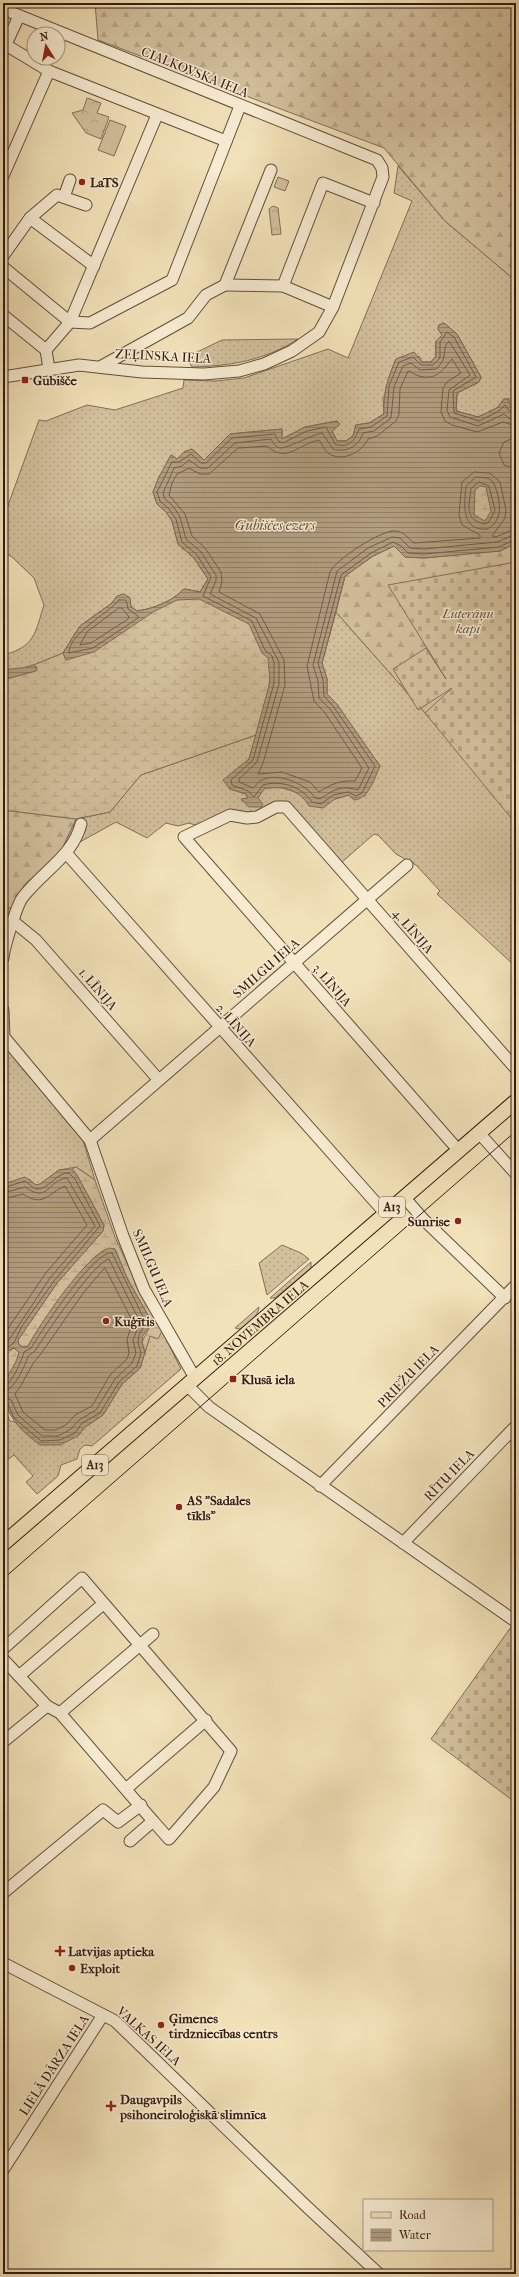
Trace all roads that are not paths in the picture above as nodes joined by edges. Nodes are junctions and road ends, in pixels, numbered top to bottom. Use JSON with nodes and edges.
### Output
{"nodes":[{"id":1,"x":3,"y":9,"type":"edge"},
{"id":2,"x":19,"y":16,"type":"junction"},
{"id":3,"x":4,"y":48,"type":"edge"},
{"id":4,"x":49,"y":71,"type":"junction"},
{"id":5,"x":240,"y":106,"type":"junction"},
{"id":6,"x":157,"y":115,"type":"junction"},
{"id":7,"x":226,"y":141,"type":"junction"},
{"id":8,"x":377,"y":160,"type":"joint"},
{"id":9,"x":271,"y":170,"type":"dead end"},
{"id":10,"x":3,"y":176,"type":"edge"},
{"id":11,"x":70,"y":180,"type":"dead end"},
{"id":12,"x":64,"y":197,"type":"junction"},
{"id":13,"x":374,"y":203,"type":"junction"},
{"id":14,"x":86,"y":205,"type":"dead end"},
{"id":15,"x":30,"y":218,"type":"junction"},
{"id":16,"x":3,"y":256,"type":"edge"},
{"id":17,"x":94,"y":266,"type":"junction"},
{"id":18,"x":3,"y":267,"type":"edge"},
{"id":19,"x":225,"y":285,"type":"junction"},
{"id":20,"x":283,"y":286,"type":"junction"},
{"id":21,"x":333,"y":307,"type":"junction"},
{"id":22,"x":3,"y":315,"type":"edge"},
{"id":23,"x":70,"y":322,"type":"junction"},
{"id":24,"x":46,"y":350,"type":"junction"},
{"id":25,"x":100,"y":367,"type":"junction"},
{"id":26,"x":49,"y":369,"type":"junction"},
{"id":27,"x":3,"y":377,"type":"edge"},
{"id":28,"x":81,"y":824,"type":"dead end"},
{"id":29,"x":184,"y":838,"type":"joint"},
{"id":30,"x":67,"y":854,"type":"junction"},
{"id":31,"x":407,"y":865,"type":"dead end"},
{"id":32,"x":367,"y":900,"type":"junction"},
{"id":33,"x":14,"y":922,"type":"junction"},
{"id":34,"x":3,"y":958,"type":"edge"},
{"id":35,"x":294,"y":962,"type":"junction"},
{"id":36,"x":3,"y":1010,"type":"edge"},
{"id":37,"x":218,"y":1027,"type":"junction"},
{"id":38,"x":4,"y":1037,"type":"edge"},
{"id":39,"x":516,"y":1069,"type":"edge"},
{"id":40,"x":158,"y":1079,"type":"junction"},
{"id":41,"x":516,"y":1101,"type":"edge"},
{"id":42,"x":479,"y":1133,"type":"junction"},
{"id":43,"x":90,"y":1140,"type":"junction"},
{"id":44,"x":458,"y":1151,"type":"junction"},
{"id":45,"x":516,"y":1174,"type":"edge"},
{"id":46,"x":404,"y":1198,"type":"junction"},
{"id":47,"x":385,"y":1214,"type":"junction"},
{"id":48,"x":516,"y":1285,"type":"edge"},
{"id":49,"x":505,"y":1298,"type":"junction"},
{"id":50,"x":191,"y":1382,"type":"junction"},
{"id":51,"x":516,"y":1426,"type":"edge"},
{"id":52,"x":320,"y":1486,"type":"junction"},
{"id":53,"x":403,"y":1543,"type":"junction"},
{"id":54,"x":3,"y":1544,"type":"edge"},
{"id":55,"x":104,"y":1604,"type":"junction"},
{"id":56,"x":515,"y":1621,"type":"edge"},
{"id":57,"x":153,"y":1634,"type":"dead end"},
{"id":58,"x":139,"y":1645,"type":"junction"},
{"id":59,"x":3,"y":1649,"type":"edge"},
{"id":60,"x":3,"y":1659,"type":"edge"},
{"id":61,"x":19,"y":1676,"type":"junction"},
{"id":62,"x":47,"y":1706,"type":"junction"},
{"id":63,"x":60,"y":1713,"type":"junction"},
{"id":64,"x":206,"y":1720,"type":"junction"},
{"id":65,"x":3,"y":1742,"type":"edge"},
{"id":66,"x":126,"y":1788,"type":"junction"},
{"id":67,"x":141,"y":1805,"type":"junction"},
{"id":68,"x":153,"y":1821,"type":"junction"},
{"id":69,"x":130,"y":1841,"type":"dead end"},
{"id":70,"x":3,"y":1893,"type":"edge"},
{"id":71,"x":3,"y":1963,"type":"edge"},
{"id":72,"x":103,"y":2015,"type":"junction"},
{"id":73,"x":3,"y":2170,"type":"edge"},
{"id":74,"x":379,"y":2274,"type":"edge"}],
"edges":[{"from":1,"to":2,"type":"street","name":"CIALKOVSKA IELA"},
{"from":2,"to":3,"type":"street"},
{"from":2,"to":5,"type":"street","name":"CIALKOVSKA IELA"},
{"from":3,"to":4,"type":"street"},
{"from":4,"to":6,"type":"street"},
{"from":4,"to":10,"type":"street"},
{"from":5,"to":7,"type":"street"},
{"from":5,"to":8,"type":"street","name":"CIALKOVSKA IELA"},
{"from":6,"to":7,"type":"street"},
{"from":6,"to":17,"type":"street"},
{"from":7,"to":23,"type":"street"},
{"from":8,"to":13,"type":"street","name":"ZEĻINSKA IELA"},
{"from":9,"to":19,"type":"street"},
{"from":11,"to":12,"type":"street"},
{"from":12,"to":14,"type":"street"},
{"from":12,"to":15,"type":"street"},
{"from":13,"to":20,"type":"street"},
{"from":13,"to":21,"type":"street","name":"ZEĻINSKA IELA"},
{"from":15,"to":16,"type":"street"},
{"from":15,"to":17,"type":"street"},
{"from":17,"to":23,"type":"street"},
{"from":18,"to":23,"type":"street"},
{"from":19,"to":20,"type":"street"},
{"from":19,"to":25,"type":"street"},
{"from":20,"to":21,"type":"street"},
{"from":21,"to":25,"type":"street","name":"ZEĻINSKA IELA"},
{"from":22,"to":24,"type":"street"},
{"from":23,"to":24,"type":"street"},
{"from":24,"to":26,"type":"street"},
{"from":25,"to":26,"type":"street","name":"ZEĻINSKA IELA"},
{"from":26,"to":27,"type":"street","name":"ZEĻINSKA IELA"},
{"from":28,"to":30,"type":"street"},
{"from":29,"to":32,"type":"street","name":"4. LĪNIJA"},
{"from":29,"to":35,"type":"street","name":"3. LĪNIJA"},
{"from":30,"to":33,"type":"street"},
{"from":30,"to":37,"type":"street","name":"2. LĪNIJA"},
{"from":31,"to":32,"type":"street","name":"SMILGU IELA"},
{"from":32,"to":35,"type":"street","name":"SMILGU IELA"},
{"from":32,"to":39,"type":"street","name":"4. LĪNIJA"},
{"from":33,"to":34,"type":"street"},
{"from":33,"to":40,"type":"street","name":"1. LĪNIJA"},
{"from":35,"to":37,"type":"street","name":"SMILGU IELA"},
{"from":35,"to":44,"type":"street","name":"3. LĪNIJA"},
{"from":36,"to":38,"type":"street"},
{"from":37,"to":40,"type":"street","name":"SMILGU IELA"},
{"from":37,"to":47,"type":"street","name":"2. LĪNIJA"},
{"from":38,"to":43,"type":"street","name":"SMILGU IELA"},
{"from":40,"to":43,"type":"street","name":"SMILGU IELA"},
{"from":41,"to":42,"type":"main road","name":"18. NOVEMBRA IELA","number":"A13"},
{"from":42,"to":44,"type":"main road","name":"18. NOVEMBRA IELA","number":"A13"},
{"from":42,"to":45,"type":"street"},
{"from":43,"to":50,"type":"street","name":"SMILGU IELA"},
{"from":44,"to":46,"type":"main road","name":"18. NOVEMBRA IELA","number":"A13"},
{"from":46,"to":47,"type":"main road","name":"18. NOVEMBRA IELA","number":"A13"},
{"from":46,"to":49,"type":"street"},
{"from":47,"to":50,"type":"main road","name":"18. NOVEMBRA IELA","number":"A13"},
{"from":48,"to":49,"type":"street","name":"PRIEŽU IELA"},
{"from":49,"to":52,"type":"street","name":"PRIEŽU IELA"},
{"from":50,"to":52,"type":"street"},
{"from":50,"to":54,"type":"main road","name":"18. NOVEMBRA IELA","number":"A13"},
{"from":51,"to":53,"type":"street","name":"RĪTU IELA"},
{"from":52,"to":53,"type":"street"},
{"from":53,"to":56,"type":"street"},
{"from":55,"to":58,"type":"street"},
{"from":55,"to":59,"type":"street"},
{"from":55,"to":61,"type":"street"},
{"from":57,"to":58,"type":"street"},
{"from":58,"to":63,"type":"street"},
{"from":58,"to":64,"type":"street"},
{"from":60,"to":61,"type":"street"},
{"from":61,"to":62,"type":"street"},
{"from":62,"to":63,"type":"street"},
{"from":62,"to":65,"type":"street"},
{"from":63,"to":66,"type":"street"},
{"from":64,"to":66,"type":"street"},
{"from":64,"to":68,"type":"street"},
{"from":66,"to":67,"type":"street"},
{"from":67,"to":68,"type":"street"},
{"from":67,"to":70,"type":"street"},
{"from":68,"to":69,"type":"street"},
{"from":71,"to":72,"type":"street","name":"VALKAS IELA"},
{"from":72,"to":73,"type":"street","name":"LIELĀ DĀRZA IELA"},
{"from":72,"to":74,"type":"street","name":"VALKAS IELA"}]}
